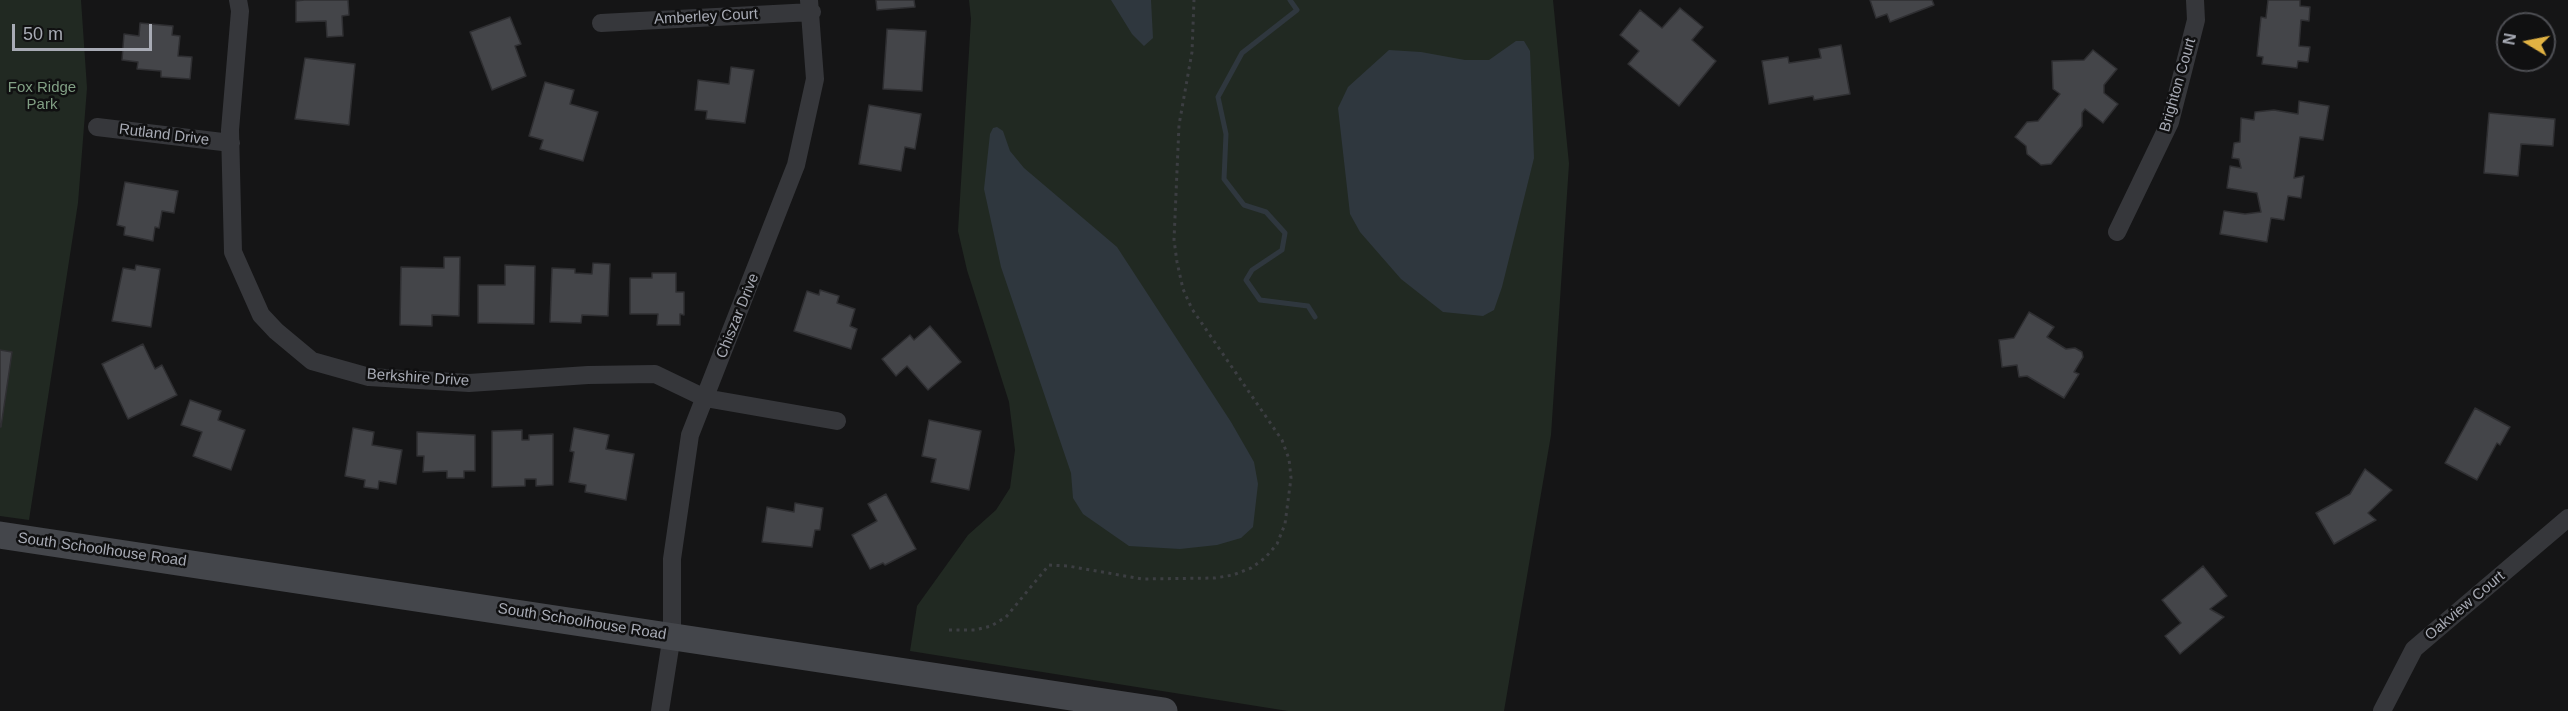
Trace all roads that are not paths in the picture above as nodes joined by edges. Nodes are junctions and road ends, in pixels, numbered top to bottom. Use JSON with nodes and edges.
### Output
{"nodes":[{"id":1,"x":238,"y":0,"type":"edge"},
{"id":2,"x":2195,"y":0,"type":"edge"},
{"id":3,"x":810,"y":6,"type":"edge"},
{"id":4,"x":601,"y":23,"type":"dead end"},
{"id":5,"x":97,"y":127,"type":"dead end"},
{"id":6,"x":231,"y":143,"type":"junction"},
{"id":7,"x":2117,"y":232,"type":"dead end"},
{"id":8,"x":705,"y":398,"type":"junction"},
{"id":9,"x":837,"y":421,"type":"dead end"},
{"id":10,"x":2568,"y":518,"type":"edge"},
{"id":11,"x":0,"y":535,"type":"edge"},
{"id":12,"x":672,"y":635,"type":"junction"},
{"id":13,"x":660,"y":711,"type":"edge"},
{"id":14,"x":1164,"y":711,"type":"edge"},
{"id":15,"x":2382,"y":711,"type":"edge"}],
"edges":[{"from":1,"to":6,"type":"street","name":"Berkshire Drive"},
{"from":2,"to":7,"type":"street","name":"Brighton Court"},
{"from":3,"to":4,"type":"street","name":"Amberley Court"},
{"from":3,"to":8,"type":"street","name":"Chiszar Drive"},
{"from":5,"to":6,"type":"street","name":"Rutland Drive"},
{"from":6,"to":8,"type":"street","name":"Berkshire Drive"},
{"from":8,"to":9,"type":"street","name":"Berkshire Drive"},
{"from":8,"to":12,"type":"street","name":"Chiszar Drive"},
{"from":10,"to":15,"type":"street","name":"Oakview Court"},
{"from":11,"to":12,"type":"street","name":"South Schoolhouse Road"},
{"from":12,"to":13,"type":"street","name":"Chiszar Drive"},
{"from":12,"to":14,"type":"street","name":"South Schoolhouse Road"}]}
